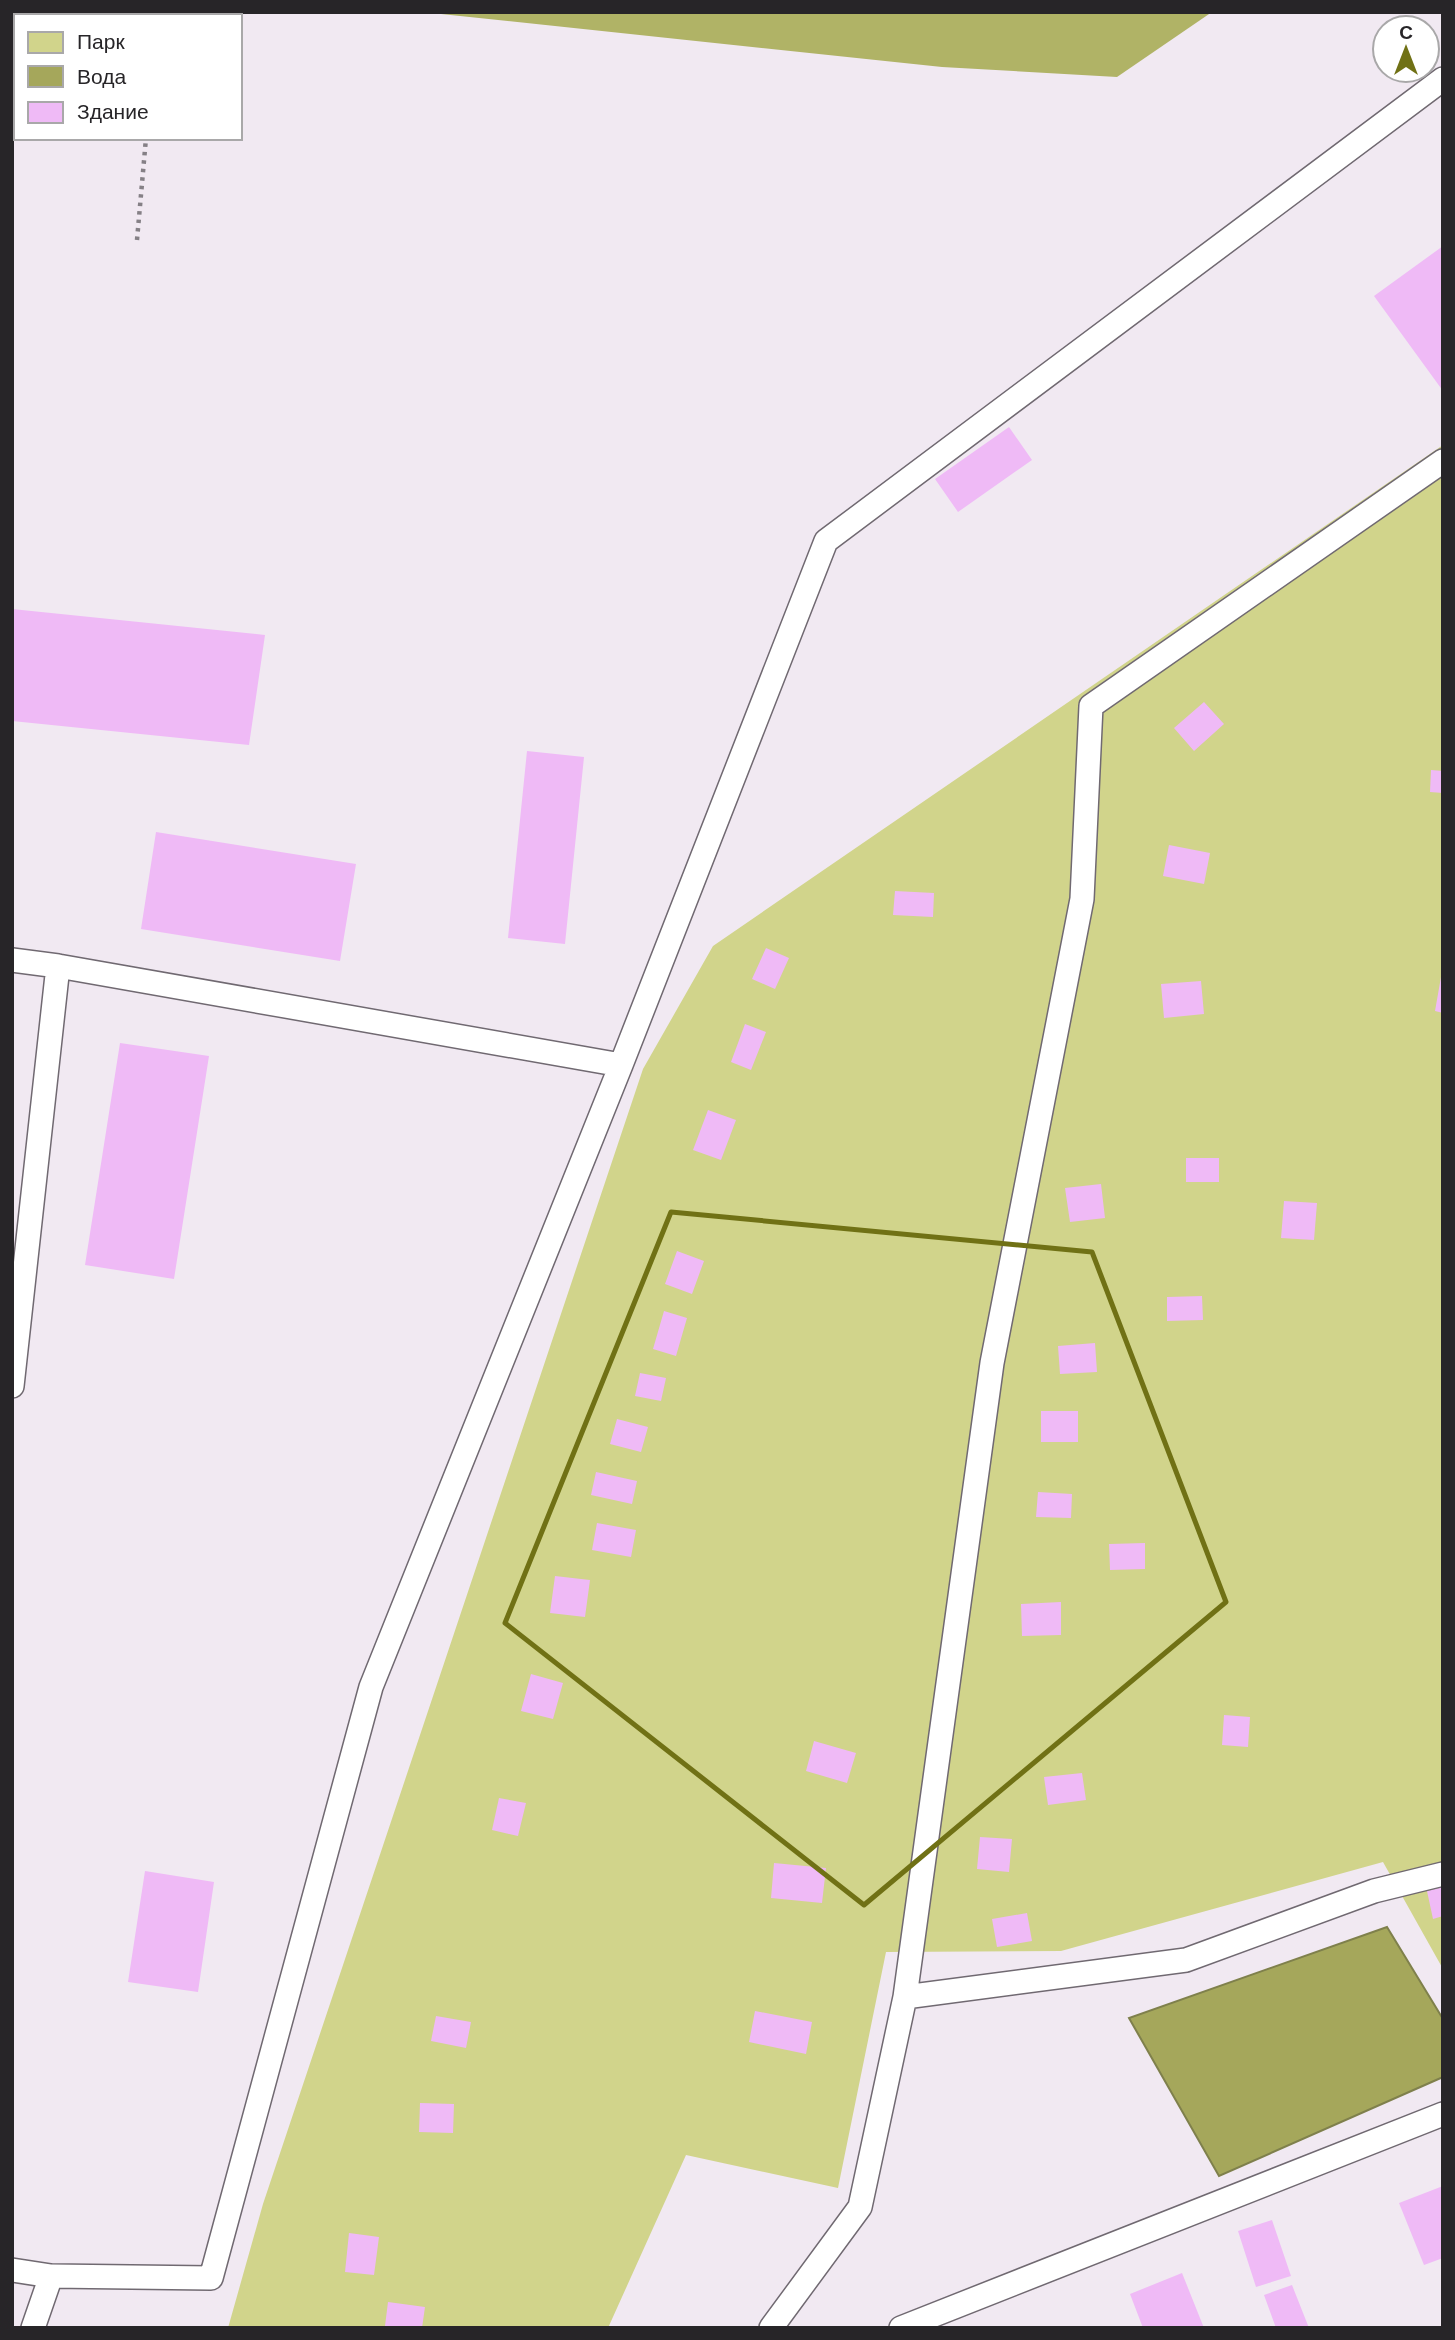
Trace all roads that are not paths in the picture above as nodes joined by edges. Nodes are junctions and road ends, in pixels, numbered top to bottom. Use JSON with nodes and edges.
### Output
{"nodes":[{"id":1,"x":1443,"y":79,"type":"edge"},
{"id":2,"x":1443,"y":461,"type":"edge"},
{"id":3,"x":12,"y":960,"type":"edge"},
{"id":4,"x":58,"y":966,"type":"junction"},
{"id":5,"x":621,"y":1065,"type":"junction"},
{"id":6,"x":13,"y":1376,"type":"edge"},
{"id":7,"x":1443,"y":1874,"type":"edge"},
{"id":8,"x":905,"y":1997,"type":"junction"},
{"id":9,"x":1443,"y":2114,"type":"edge"},
{"id":10,"x":12,"y":2270,"type":"edge"},
{"id":11,"x":51,"y":2276,"type":"junction"},
{"id":12,"x":33,"y":2328,"type":"edge"},
{"id":13,"x":771,"y":2328,"type":"edge"},
{"id":14,"x":901,"y":2328,"type":"edge"}],
"edges":[{"from":1,"to":5,"type":"lane"},
{"from":2,"to":8,"type":"lane"},
{"from":3,"to":4,"type":"lane"},
{"from":4,"to":5,"type":"lane"},
{"from":4,"to":6,"type":"lane"},
{"from":5,"to":11,"type":"lane"},
{"from":7,"to":8,"type":"lane"},
{"from":8,"to":13,"type":"lane"},
{"from":9,"to":14,"type":"lane"},
{"from":10,"to":11,"type":"lane"},
{"from":11,"to":12,"type":"lane"}]}
